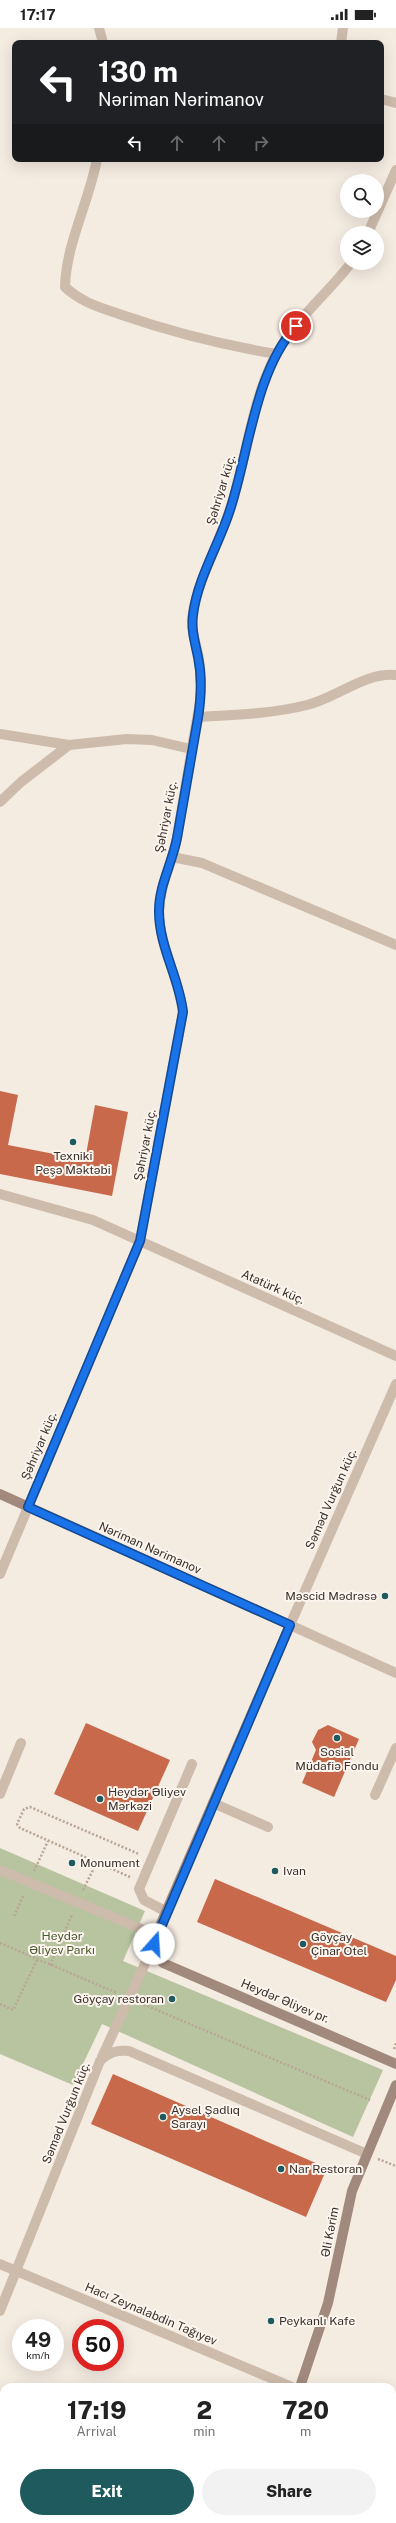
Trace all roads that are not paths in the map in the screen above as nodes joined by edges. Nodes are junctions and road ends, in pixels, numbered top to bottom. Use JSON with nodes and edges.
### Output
{"nodes":[{"id":1,"x":99,"y":28,"type":"edge"},
{"id":2,"x":343,"y":28,"type":"edge"},
{"id":3,"x":102,"y":40,"type":"edge"},
{"id":4,"x":341,"y":40,"type":"edge"},
{"id":5,"x":384,"y":100,"type":"edge"},
{"id":6,"x":396,"y":103,"type":"edge"},
{"id":7,"x":96,"y":162,"type":"edge"},
{"id":8,"x":396,"y":170,"type":"edge"},
{"id":9,"x":371,"y":226,"type":"edge"},
{"id":10,"x":345,"y":270,"type":"edge"},
{"id":11,"x":276,"y":354,"type":"junction"},
{"id":12,"x":396,"y":675,"type":"edge"},
{"id":13,"x":198,"y":717,"type":"junction"},
{"id":14,"x":0,"y":734,"type":"edge"},
{"id":15,"x":69,"y":745,"type":"junction"},
{"id":16,"x":191,"y":749,"type":"junction"},
{"id":17,"x":0,"y":802,"type":"edge"},
{"id":18,"x":172,"y":857,"type":"junction"},
{"id":19,"x":396,"y":945,"type":"edge"},
{"id":20,"x":0,"y":1194,"type":"edge"},
{"id":21,"x":140,"y":1241,"type":"junction"},
{"id":22,"x":396,"y":1356,"type":"edge"},
{"id":23,"x":396,"y":1384,"type":"edge"},
{"id":24,"x":0,"y":1494,"type":"edge"},
{"id":25,"x":28,"y":1507,"type":"junction"},
{"id":26,"x":0,"y":1574,"type":"edge"},
{"id":27,"x":290,"y":1625,"type":"junction"},
{"id":28,"x":396,"y":1674,"type":"edge"},
{"id":29,"x":21,"y":1743,"type":"dead end"},
{"id":30,"x":396,"y":1748,"type":"edge"},
{"id":31,"x":192,"y":1764,"type":"dead end"},
{"id":32,"x":0,"y":1794,"type":"edge"},
{"id":33,"x":375,"y":1795,"type":"dead end"},
{"id":34,"x":213,"y":1803,"type":"junction"},
{"id":35,"x":268,"y":1827,"type":"dead end"},
{"id":36,"x":0,"y":1870,"type":"edge"},
{"id":37,"x":167,"y":1912,"type":"junction"},
{"id":38,"x":155,"y":1940,"type":"junction"},
{"id":39,"x":100,"y":2061,"type":"junction"},
{"id":40,"x":396,"y":2064,"type":"edge"},
{"id":41,"x":396,"y":2085,"type":"edge"},
{"id":42,"x":367,"y":2154,"type":"junction"},
{"id":43,"x":0,"y":2264,"type":"edge"},
{"id":44,"x":17,"y":2272,"type":"junction"},
{"id":45,"x":0,"y":2311,"type":"edge"},
{"id":46,"x":282,"y":2383,"type":"edge"},
{"id":47,"x":301,"y":2383,"type":"edge"}],
"edges":[{"from":1,"to":3,"type":"street"},
{"from":2,"to":4,"type":"street"},
{"from":5,"to":6,"type":"street"},
{"from":7,"to":11,"type":"street"},
{"from":8,"to":9,"type":"street"},
{"from":10,"to":11,"type":"street","name":"Şəhriyar küç."},
{"from":11,"to":13,"type":"street","name":"Şəhriyar küç."},
{"from":12,"to":13,"type":"street"},
{"from":13,"to":16,"type":"street","name":"Şəhriyar küç."},
{"from":14,"to":15,"type":"street"},
{"from":15,"to":16,"type":"street"},
{"from":15,"to":17,"type":"street"},
{"from":16,"to":18,"type":"street","name":"Şəhriyar küç."},
{"from":18,"to":19,"type":"street"},
{"from":18,"to":21,"type":"street","name":"Şəhriyar küç."},
{"from":20,"to":21,"type":"street","name":"Atatürk küç."},
{"from":21,"to":22,"type":"street","name":"Atatürk küç."},
{"from":21,"to":25,"type":"street","name":"Şəhriyar küç."},
{"from":23,"to":27,"type":"street","name":"Səməd Vurğun küç."},
{"from":24,"to":25,"type":"main road","name":"Nəriman Nərimanov"},
{"from":25,"to":26,"type":"street","name":"Şəhriyar küç."},
{"from":25,"to":27,"type":"main road","name":"Nəriman Nərimanov"},
{"from":27,"to":28,"type":"street"},
{"from":27,"to":34,"type":"main road"},
{"from":29,"to":32,"type":"street"},
{"from":30,"to":33,"type":"street"},
{"from":31,"to":37,"type":"street"},
{"from":34,"to":35,"type":"street"},
{"from":34,"to":37,"type":"main road"},
{"from":36,"to":38,"type":"street"},
{"from":37,"to":38,"type":"main road"},
{"from":38,"to":39,"type":"street"},
{"from":38,"to":40,"type":"main road","name":"Heydər Əliyev pr."},
{"from":39,"to":42,"type":"street","name":"Səməd Vurğun küç."},
{"from":39,"to":44,"type":"street","name":"Səməd Vurğun küç."},
{"from":41,"to":42,"type":"main road","name":"Əli Kərim"},
{"from":42,"to":47,"type":"main road","name":"Əli Kərim"},
{"from":43,"to":44,"type":"street","name":"Hacı Zeynalabdin Tağıyev"},
{"from":44,"to":45,"type":"street","name":"Səməd Vurğun küç."},
{"from":44,"to":46,"type":"street","name":"Hacı Zeynalabdin Tağıyev"}]}
